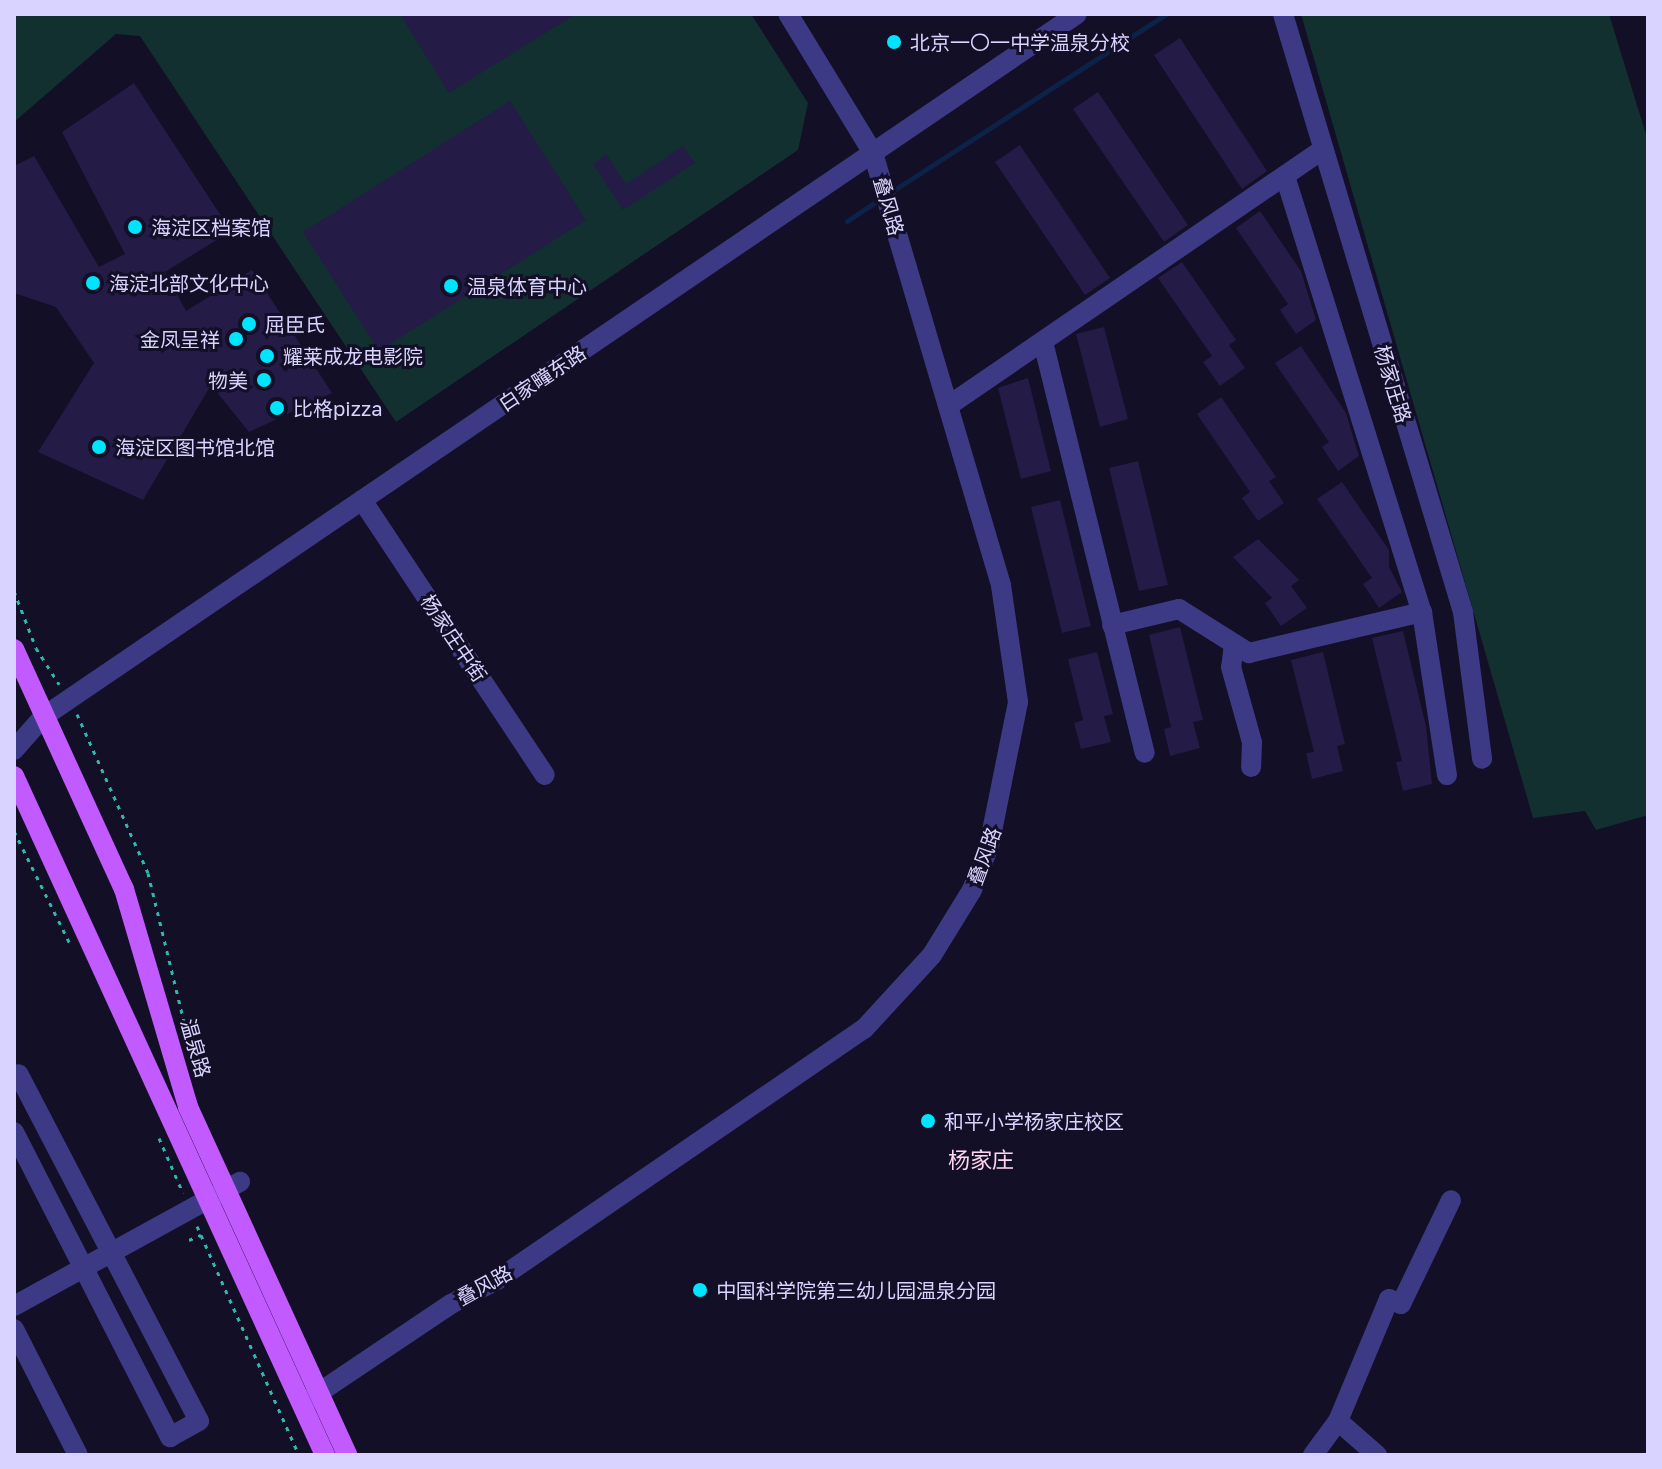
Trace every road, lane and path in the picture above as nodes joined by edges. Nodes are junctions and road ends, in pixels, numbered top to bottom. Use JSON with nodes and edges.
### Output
{"nodes":[{"id":1,"x":788,"y":14,"type":"edge"},
{"id":2,"x":1077,"y":14,"type":"edge"},
{"id":3,"x":1283,"y":14,"type":"edge"},
{"id":4,"x":1320,"y":151,"type":"junction"},
{"id":5,"x":873,"y":153,"type":"junction"},
{"id":6,"x":1285,"y":176,"type":"junction"},
{"id":7,"x":1043,"y":342,"type":"junction"},
{"id":8,"x":948,"y":406,"type":"junction"},
{"id":9,"x":362,"y":500,"type":"junction"},
{"id":10,"x":14,"y":591,"type":"edge"},
{"id":11,"x":1422,"y":612,"type":"junction"},
{"id":12,"x":1112,"y":625,"type":"junction"},
{"id":13,"x":1234,"y":644,"type":"junction"},
{"id":14,"x":14,"y":649,"type":"edge"},
{"id":15,"x":69,"y":700,"type":"junction"},
{"id":16,"x":43,"y":717,"type":"junction"},
{"id":17,"x":14,"y":750,"type":"edge"},
{"id":18,"x":1145,"y":753,"type":"dead end"},
{"id":19,"x":1482,"y":759,"type":"dead end"},
{"id":20,"x":1251,"y":767,"type":"dead end"},
{"id":21,"x":545,"y":775,"type":"dead end"},
{"id":22,"x":1447,"y":775,"type":"dead end"},
{"id":23,"x":14,"y":776,"type":"edge"},
{"id":24,"x":14,"y":831,"type":"edge"},
{"id":25,"x":75,"y":953,"type":"dead end"},
{"id":26,"x":192,"y":1053,"type":"dead end"},
{"id":27,"x":18,"y":1074,"type":"dead end"},
{"id":28,"x":152,"y":1123,"type":"dead end"},
{"id":29,"x":14,"y":1132,"type":"edge"},
{"id":30,"x":216,"y":1195,"type":"junction"},
{"id":31,"x":1451,"y":1200,"type":"dead end"},
{"id":32,"x":111,"y":1252,"type":"junction"},
{"id":33,"x":83,"y":1268,"type":"junction"},
{"id":34,"x":14,"y":1306,"type":"edge"},
{"id":35,"x":14,"y":1329,"type":"edge"},
{"id":36,"x":310,"y":1399,"type":"junction"},
{"id":37,"x":1338,"y":1421,"type":"junction"},
{"id":38,"x":78,"y":1455,"type":"edge"},
{"id":39,"x":299,"y":1455,"type":"edge"},
{"id":40,"x":325,"y":1455,"type":"edge"},
{"id":41,"x":347,"y":1455,"type":"edge"},
{"id":42,"x":1313,"y":1455,"type":"edge"},
{"id":43,"x":1377,"y":1455,"type":"edge"}],
"edges":[{"from":1,"to":5,"type":"street","name":"叠风路"},
{"from":2,"to":5,"type":"street","name":"白家疃东路"},
{"from":3,"to":4,"type":"street","name":"杨家庄路"},
{"from":4,"to":6,"type":"street"},
{"from":4,"to":19,"type":"street","name":"杨家庄路"},
{"from":5,"to":8,"type":"street","name":"叠风路"},
{"from":5,"to":9,"type":"street","name":"白家疃东路"},
{"from":6,"to":7,"type":"street"},
{"from":6,"to":11,"type":"street"},
{"from":7,"to":8,"type":"street"},
{"from":7,"to":12,"type":"street"},
{"from":8,"to":36,"type":"street","name":"叠风路"},
{"from":9,"to":15,"type":"street","name":"白家疃东路"},
{"from":9,"to":21,"type":"street","name":"杨家庄中街"},
{"from":10,"to":15,"type":"path"},
{"from":11,"to":13,"type":"street"},
{"from":11,"to":22,"type":"street"},
{"from":12,"to":13,"type":"street"},
{"from":12,"to":18,"type":"street"},
{"from":13,"to":20,"type":"street"},
{"from":14,"to":16,"type":"main road","name":"温泉路"},
{"from":15,"to":16,"type":"street","name":"白家疃东路"},
{"from":15,"to":26,"type":"path"},
{"from":16,"to":17,"type":"street","name":"白家疃东路"},
{"from":16,"to":30,"type":"main road","name":"温泉路"},
{"from":23,"to":30,"type":"main road","name":"温泉路"},
{"from":24,"to":25,"type":"path"},
{"from":27,"to":32,"type":"street"},
{"from":28,"to":30,"type":"path"},
{"from":29,"to":33,"type":"street"},
{"from":30,"to":32,"type":"street"},
{"from":30,"to":36,"type":"main road","name":"温泉路"},
{"from":30,"to":39,"type":"path"},
{"from":31,"to":37,"type":"street"},
{"from":32,"to":33,"type":"street"},
{"from":32,"to":33,"type":"street"},
{"from":33,"to":34,"type":"street"},
{"from":35,"to":38,"type":"street"},
{"from":36,"to":40,"type":"main road","name":"温泉路"},
{"from":36,"to":41,"type":"main road","name":"温泉路"},
{"from":37,"to":42,"type":"street"},
{"from":37,"to":43,"type":"street"}]}
